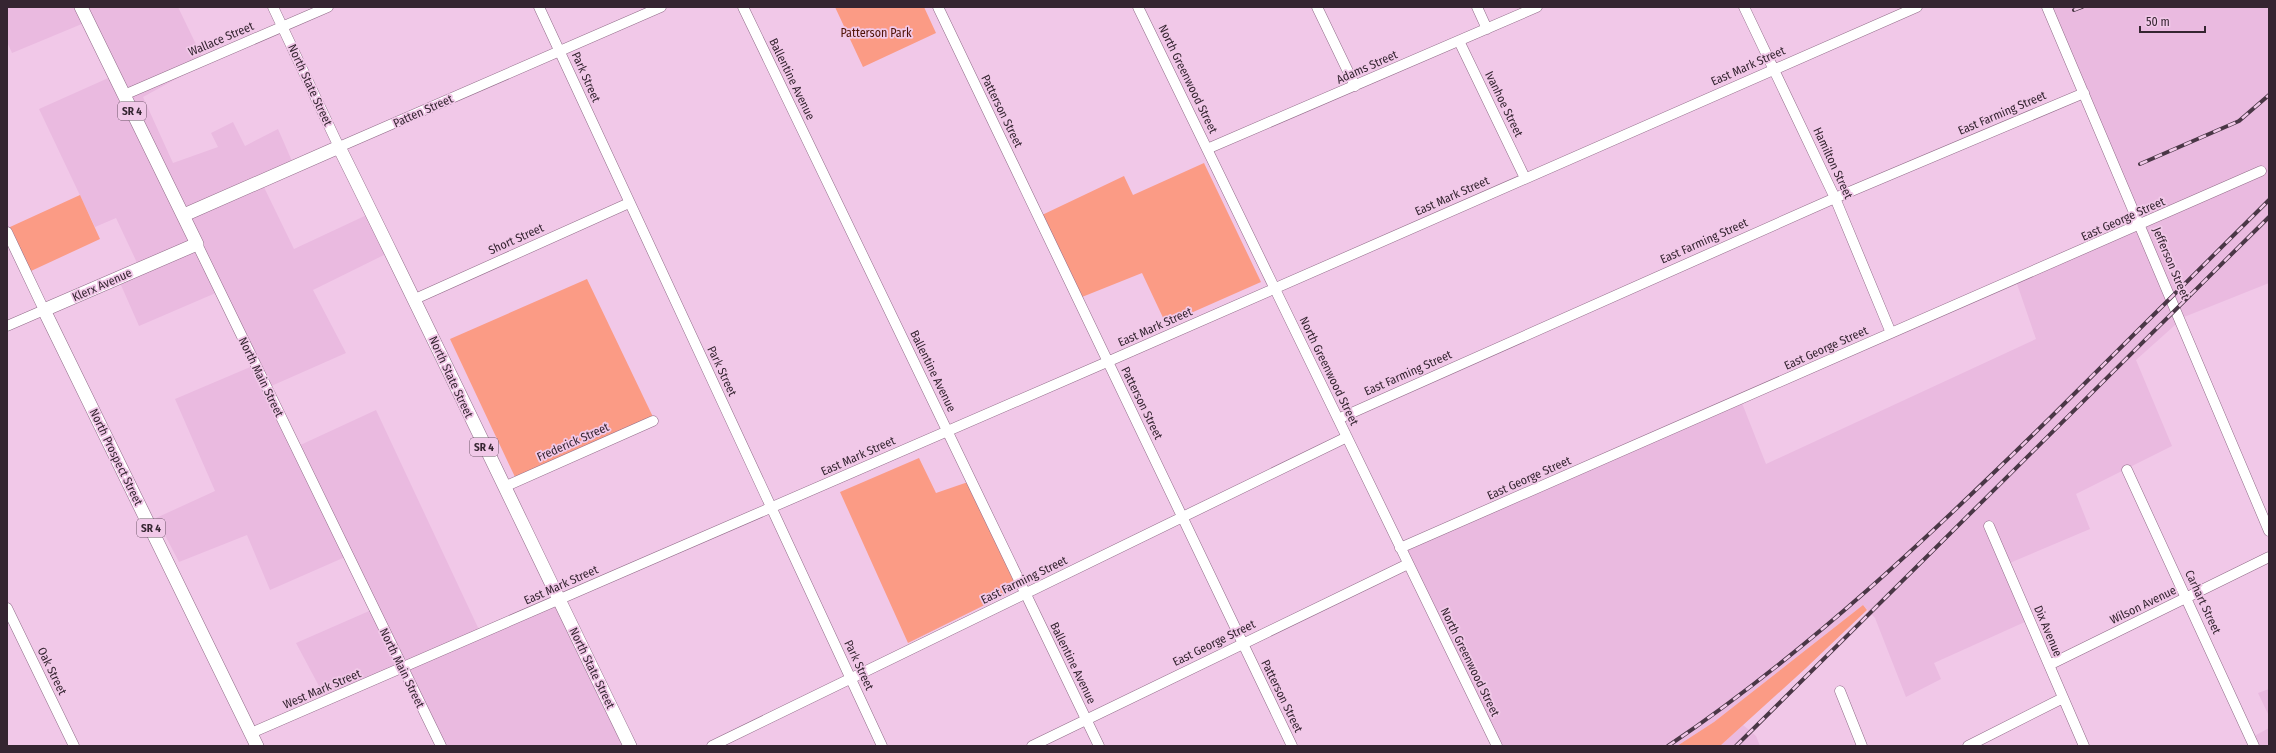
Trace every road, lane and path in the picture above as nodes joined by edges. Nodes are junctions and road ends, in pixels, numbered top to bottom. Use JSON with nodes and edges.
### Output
{"nodes":[{"id":1,"x":81,"y":7,"type":"edge"},
{"id":2,"x":273,"y":7,"type":"edge"},
{"id":3,"x":328,"y":7,"type":"edge"},
{"id":4,"x":540,"y":7,"type":"edge"},
{"id":5,"x":661,"y":7,"type":"edge"},
{"id":6,"x":743,"y":7,"type":"edge"},
{"id":7,"x":938,"y":7,"type":"edge"},
{"id":8,"x":1138,"y":7,"type":"edge"},
{"id":9,"x":1317,"y":7,"type":"edge"},
{"id":10,"x":1476,"y":7,"type":"edge"},
{"id":11,"x":1537,"y":7,"type":"edge"},
{"id":12,"x":1744,"y":7,"type":"edge"},
{"id":13,"x":1917,"y":7,"type":"edge"},
{"id":14,"x":2048,"y":7,"type":"edge"},
{"id":15,"x":283,"y":27,"type":"junction"},
{"id":16,"x":1487,"y":29,"type":"junction"},
{"id":17,"x":1459,"y":41,"type":"junction"},
{"id":18,"x":560,"y":51,"type":"junction"},
{"id":19,"x":1775,"y":69,"type":"junction"},
{"id":20,"x":1355,"y":86,"type":"junction"},
{"id":21,"x":2084,"y":93,"type":"junction"},
{"id":22,"x":124,"y":95,"type":"junction"},
{"id":23,"x":339,"y":147,"type":"junction"},
{"id":24,"x":1207,"y":150,"type":"junction"},
{"id":25,"x":2261,"y":171,"type":"dead end"},
{"id":26,"x":1525,"y":178,"type":"junction"},
{"id":27,"x":1835,"y":198,"type":"junction"},
{"id":28,"x":629,"y":202,"type":"junction"},
{"id":29,"x":184,"y":215,"type":"junction"},
{"id":30,"x":2141,"y":225,"type":"junction"},
{"id":31,"x":7,"y":232,"type":"edge"},
{"id":32,"x":197,"y":244,"type":"junction"},
{"id":33,"x":1275,"y":289,"type":"junction"},
{"id":34,"x":415,"y":299,"type":"junction"},
{"id":35,"x":44,"y":310,"type":"junction"},
{"id":36,"x":7,"y":326,"type":"edge"},
{"id":37,"x":1891,"y":333,"type":"junction"},
{"id":38,"x":1107,"y":362,"type":"junction"},
{"id":39,"x":1338,"y":419,"type":"junction"},
{"id":40,"x":653,"y":421,"type":"dead end"},
{"id":41,"x":947,"y":431,"type":"junction"},
{"id":42,"x":1347,"y":438,"type":"junction"},
{"id":43,"x":2127,"y":470,"type":"dead end"},
{"id":44,"x":504,"y":487,"type":"junction"},
{"id":45,"x":771,"y":508,"type":"junction"},
{"id":46,"x":1182,"y":517,"type":"junction"},
{"id":47,"x":1989,"y":526,"type":"dead end"},
{"id":48,"x":2269,"y":531,"type":"edge"},
{"id":49,"x":1400,"y":548,"type":"junction"},
{"id":50,"x":2269,"y":557,"type":"edge"},
{"id":51,"x":1408,"y":564,"type":"junction"},
{"id":52,"x":1026,"y":594,"type":"junction"},
{"id":53,"x":2187,"y":598,"type":"junction"},
{"id":54,"x":559,"y":600,"type":"junction"},
{"id":55,"x":7,"y":608,"type":"edge"},
{"id":56,"x":11,"y":625,"type":"edge"},
{"id":57,"x":1243,"y":644,"type":"junction"},
{"id":58,"x":2049,"y":665,"type":"junction"},
{"id":59,"x":402,"y":669,"type":"junction"},
{"id":60,"x":851,"y":679,"type":"junction"},
{"id":61,"x":1840,"y":692,"type":"dead end"},
{"id":62,"x":2063,"y":698,"type":"junction"},
{"id":63,"x":1086,"y":720,"type":"junction"},
{"id":64,"x":251,"y":733,"type":"junction"},
{"id":65,"x":74,"y":746,"type":"edge"},
{"id":66,"x":258,"y":746,"type":"edge"},
{"id":67,"x":441,"y":746,"type":"edge"},
{"id":68,"x":630,"y":746,"type":"edge"},
{"id":69,"x":712,"y":746,"type":"edge"},
{"id":70,"x":882,"y":746,"type":"edge"},
{"id":71,"x":1032,"y":746,"type":"edge"},
{"id":72,"x":1099,"y":746,"type":"edge"},
{"id":73,"x":1292,"y":746,"type":"edge"},
{"id":74,"x":1497,"y":746,"type":"edge"},
{"id":75,"x":1862,"y":746,"type":"edge"},
{"id":76,"x":1968,"y":746,"type":"edge"},
{"id":77,"x":2084,"y":746,"type":"edge"},
{"id":78,"x":2254,"y":746,"type":"edge"}],
"edges":[{"from":1,"to":22,"type":"main road","name":"North Main Street","number":"SR 4"},
{"from":2,"to":15,"type":"street","name":"North State Street"},
{"from":3,"to":15,"type":"street","name":"Wallace Street"},
{"from":4,"to":18,"type":"street","name":"Park Street"},
{"from":5,"to":18,"type":"street","name":"Patten Street"},
{"from":6,"to":41,"type":"street","name":"Ballentine Avenue"},
{"from":7,"to":38,"type":"street","name":"Patterson Street"},
{"from":8,"to":24,"type":"street","name":"North Greenwood Street"},
{"from":9,"to":20,"type":"street"},
{"from":10,"to":16,"type":"street"},
{"from":11,"to":16,"type":"street","name":"Adams Street"},
{"from":12,"to":19,"type":"street","name":"Hamilton Street"},
{"from":13,"to":19,"type":"street","name":"East Mark Street"},
{"from":14,"to":21,"type":"street","name":"Jefferson Street"},
{"from":15,"to":22,"type":"street","name":"Wallace Street"},
{"from":15,"to":23,"type":"street","name":"North State Street"},
{"from":16,"to":17,"type":"street","name":"Adams Street"},
{"from":17,"to":20,"type":"street","name":"Adams Street"},
{"from":17,"to":26,"type":"street","name":"Ivanhoe Street"},
{"from":18,"to":23,"type":"street","name":"Patten Street"},
{"from":18,"to":28,"type":"street","name":"Park Street"},
{"from":19,"to":26,"type":"street","name":"East Mark Street"},
{"from":19,"to":27,"type":"street","name":"Hamilton Street"},
{"from":20,"to":24,"type":"street","name":"Adams Street"},
{"from":21,"to":27,"type":"street","name":"East Farming Street"},
{"from":21,"to":30,"type":"street","name":"Jefferson Street"},
{"from":22,"to":29,"type":"main road","name":"North Main Street","number":"SR 4"},
{"from":23,"to":29,"type":"main road","name":"Patten Street"},
{"from":23,"to":34,"type":"main road","name":"North State Street","number":"SR 4"},
{"from":24,"to":33,"type":"street","name":"North Greenwood Street"},
{"from":25,"to":30,"type":"street","name":"East George Street"},
{"from":26,"to":33,"type":"street","name":"East Mark Street"},
{"from":27,"to":37,"type":"street","name":"Hamilton Street"},
{"from":27,"to":39,"type":"street","name":"East Farming Street"},
{"from":28,"to":34,"type":"street","name":"Short Street"},
{"from":28,"to":45,"type":"street","name":"Park Street"},
{"from":29,"to":32,"type":"main road","name":"North Main Street","number":"SR 4"},
{"from":30,"to":37,"type":"street","name":"East George Street"},
{"from":30,"to":48,"type":"street","name":"Jefferson Street"},
{"from":31,"to":35,"type":"street","name":"North Prospect Street"},
{"from":32,"to":35,"type":"main road","name":"Klerx Avenue"},
{"from":32,"to":59,"type":"street","name":"North Main Street"},
{"from":33,"to":38,"type":"street","name":"East Mark Street"},
{"from":33,"to":39,"type":"street","name":"North Greenwood Street"},
{"from":34,"to":44,"type":"main road","name":"North State Street","number":"SR 4"},
{"from":35,"to":36,"type":"street","name":"Klerx Avenue"},
{"from":35,"to":64,"type":"main road","name":"North Prospect Street","number":"SR 4"},
{"from":37,"to":49,"type":"street","name":"East George Street"},
{"from":38,"to":41,"type":"street","name":"East Mark Street"},
{"from":38,"to":46,"type":"street","name":"Patterson Street"},
{"from":39,"to":42,"type":"street","name":"North Greenwood Street"},
{"from":40,"to":44,"type":"street","name":"Frederick Street"},
{"from":41,"to":45,"type":"street","name":"East Mark Street"},
{"from":41,"to":52,"type":"street","name":"Ballentine Avenue"},
{"from":42,"to":46,"type":"street","name":"East Farming Street"},
{"from":42,"to":49,"type":"street","name":"North Greenwood Street"},
{"from":43,"to":53,"type":"street","name":"Carhart Street"},
{"from":44,"to":54,"type":"main road","name":"North State Street","number":"SR 4"},
{"from":45,"to":54,"type":"street","name":"East Mark Street"},
{"from":45,"to":60,"type":"street","name":"Park Street"},
{"from":46,"to":52,"type":"street","name":"East Farming Street"},
{"from":46,"to":57,"type":"street","name":"Patterson Street"},
{"from":47,"to":58,"type":"street","name":"Dix Avenue"},
{"from":49,"to":51,"type":"street","name":"North Greenwood Street"},
{"from":50,"to":53,"type":"street","name":"Wilson Avenue"},
{"from":51,"to":57,"type":"street","name":"East George Street"},
{"from":51,"to":74,"type":"street","name":"North Greenwood Street"},
{"from":52,"to":60,"type":"street","name":"East Farming Street"},
{"from":52,"to":63,"type":"street","name":"Ballentine Avenue"},
{"from":53,"to":58,"type":"street","name":"Wilson Avenue"},
{"from":53,"to":78,"type":"street","name":"Carhart Street"},
{"from":54,"to":59,"type":"street","name":"East Mark Street"},
{"from":54,"to":68,"type":"main road","name":"North State Street","number":"SR 4"},
{"from":55,"to":56,"type":"street","name":"Oak Street"},
{"from":56,"to":65,"type":"street","name":"Oak Street"},
{"from":57,"to":63,"type":"street","name":"East George Street"},
{"from":57,"to":73,"type":"street","name":"Patterson Street"},
{"from":58,"to":62,"type":"street","name":"Dix Avenue"},
{"from":59,"to":64,"type":"street","name":"West Mark Street"},
{"from":59,"to":67,"type":"street","name":"North Main Street"},
{"from":60,"to":69,"type":"street","name":"East Farming Street"},
{"from":60,"to":70,"type":"street","name":"Park Street"},
{"from":61,"to":75,"type":"street"},
{"from":62,"to":76,"type":"street"},
{"from":62,"to":77,"type":"street","name":"Dix Avenue"},
{"from":63,"to":71,"type":"street","name":"East George Street"},
{"from":63,"to":72,"type":"street","name":"Ballentine Avenue"},
{"from":64,"to":66,"type":"main road","name":"North Prospect Street","number":"SR 4"}]}
